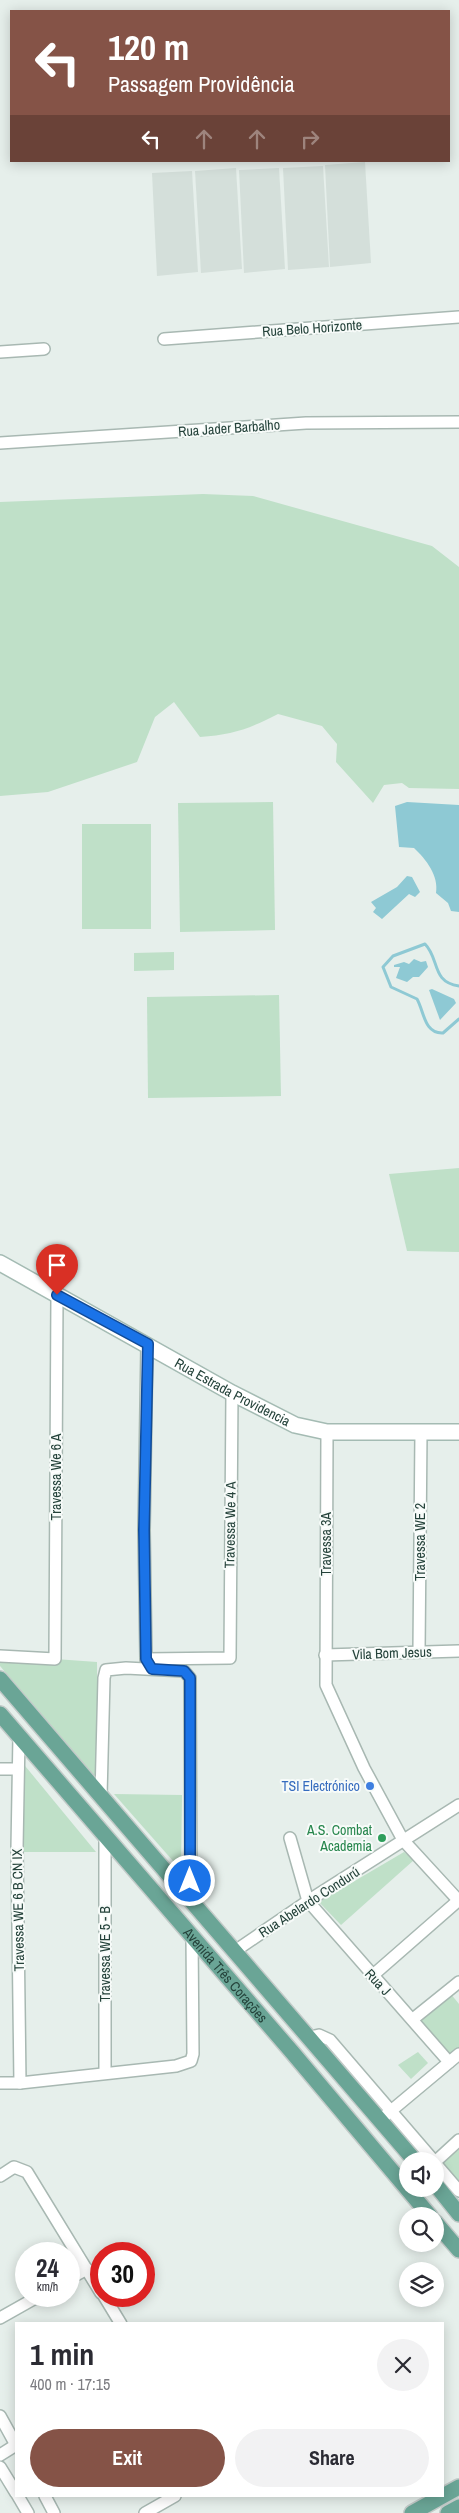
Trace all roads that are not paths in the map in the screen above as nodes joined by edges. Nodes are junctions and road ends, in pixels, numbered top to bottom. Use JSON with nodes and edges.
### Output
{"nodes":[{"id":1,"x":459,"y":317,"type":"edge"},
{"id":2,"x":164,"y":339,"type":"dead end"},
{"id":3,"x":44,"y":348,"type":"dead end"},
{"id":4,"x":0,"y":352,"type":"edge"},
{"id":5,"x":459,"y":422,"type":"edge"},
{"id":6,"x":0,"y":443,"type":"edge"},
{"id":7,"x":0,"y":1263,"type":"edge"},
{"id":8,"x":57,"y":1295,"type":"junction"},
{"id":9,"x":148,"y":1344,"type":"junction"},
{"id":10,"x":232,"y":1393,"type":"junction"},
{"id":11,"x":326,"y":1432,"type":"junction"},
{"id":12,"x":421,"y":1432,"type":"junction"},
{"id":13,"x":459,"y":1432,"type":"edge"},
{"id":14,"x":459,"y":1651,"type":"edge"},
{"id":15,"x":419,"y":1652,"type":"junction"},
{"id":16,"x":325,"y":1655,"type":"junction"},
{"id":17,"x":0,"y":1656,"type":"edge"},
{"id":18,"x":149,"y":1664,"type":"junction"},
{"id":19,"x":0,"y":1679,"type":"edge"},
{"id":20,"x":0,"y":1714,"type":"edge"},
{"id":21,"x":19,"y":1736,"type":"junction"},
{"id":22,"x":0,"y":1769,"type":"edge"},
{"id":23,"x":18,"y":1769,"type":"junction"},
{"id":24,"x":101,"y":1796,"type":"junction"},
{"id":25,"x":459,"y":1805,"type":"edge"},
{"id":26,"x":105,"y":1835,"type":"junction"},
{"id":27,"x":290,"y":1838,"type":"dead end"},
{"id":28,"x":403,"y":1840,"type":"junction"},
{"id":29,"x":190,"y":1900,"type":"junction"},
{"id":30,"x":459,"y":1900,"type":"edge"},
{"id":31,"x":308,"y":1901,"type":"junction"},
{"id":32,"x":192,"y":1936,"type":"junction"},
{"id":33,"x":235,"y":1951,"type":"junction"},
{"id":34,"x":372,"y":1976,"type":"junction"},
{"id":35,"x":458,"y":1985,"type":"edge"},
{"id":36,"x":413,"y":2019,"type":"junction"},
{"id":37,"x":310,"y":2037,"type":"junction"},
{"id":38,"x":292,"y":2052,"type":"junction"},
{"id":39,"x":459,"y":2054,"type":"edge"},
{"id":40,"x":449,"y":2062,"type":"junction"},
{"id":41,"x":105,"y":2073,"type":"junction"},
{"id":42,"x":20,"y":2083,"type":"junction"},
{"id":43,"x":0,"y":2084,"type":"edge"},
{"id":44,"x":386,"y":2115,"type":"junction"},
{"id":45,"x":459,"y":2140,"type":"edge"},
{"id":46,"x":409,"y":2152,"type":"edge"},
{"id":47,"x":425,"y":2152,"type":"edge"},
{"id":48,"x":444,"y":2154,"type":"edge"},
{"id":49,"x":444,"y":2173,"type":"edge"},
{"id":50,"x":0,"y":2176,"type":"edge"},
{"id":51,"x":459,"y":2191,"type":"edge"},
{"id":52,"x":444,"y":2195,"type":"edge"},
{"id":53,"x":422,"y":2207,"type":"edge"},
{"id":54,"x":459,"y":2214,"type":"edge"},
{"id":55,"x":444,"y":2232,"type":"edge"},
{"id":56,"x":459,"y":2250,"type":"edge"},
{"id":57,"x":87,"y":2269,"type":"junction"},
{"id":58,"x":80,"y":2273,"type":"edge"},
{"id":59,"x":90,"y":2274,"type":"edge"},
{"id":60,"x":20,"y":2307,"type":"edge"},
{"id":61,"x":111,"y":2307,"type":"edge"},
{"id":62,"x":0,"y":2318,"type":"edge"},
{"id":63,"x":120,"y":2322,"type":"edge"},
{"id":64,"x":0,"y":2416,"type":"edge"},
{"id":65,"x":15,"y":2443,"type":"edge"},
{"id":66,"x":15,"y":2446,"type":"edge"},
{"id":67,"x":0,"y":2455,"type":"edge"},
{"id":68,"x":0,"y":2467,"type":"edge"},
{"id":69,"x":459,"y":2487,"type":"edge"},
{"id":70,"x":15,"y":2492,"type":"edge"},
{"id":71,"x":444,"y":2495,"type":"edge"},
{"id":72,"x":18,"y":2497,"type":"edge"},
{"id":73,"x":46,"y":2497,"type":"edge"},
{"id":74,"x":173,"y":2497,"type":"edge"},
{"id":75,"x":441,"y":2497,"type":"edge"},
{"id":76,"x":459,"y":2507,"type":"edge"},
{"id":77,"x":28,"y":2513,"type":"edge"},
{"id":78,"x":54,"y":2513,"type":"edge"},
{"id":79,"x":146,"y":2513,"type":"edge"},
{"id":80,"x":412,"y":2513,"type":"edge"},
{"id":81,"x":448,"y":2513,"type":"edge"}],
"edges":[{"from":1,"to":2,"type":"street","name":"Rua Belo Horizonte"},
{"from":3,"to":4,"type":"street"},
{"from":5,"to":6,"type":"street","name":"Rua Jader Barbalho"},
{"from":7,"to":8,"type":"main road","name":"Rua Estrada Providencia"},
{"from":8,"to":9,"type":"main road","name":"Rua Estrada Providencia"},
{"from":8,"to":17,"type":"street","name":"Travessa We 6 A"},
{"from":9,"to":10,"type":"main road","name":"Rua Estrada Providencia"},
{"from":9,"to":18,"type":"street"},
{"from":10,"to":11,"type":"main road","name":"Rua Estrada Providencia"},
{"from":10,"to":18,"type":"street","name":"Travessa We 4 A"},
{"from":11,"to":12,"type":"main road","name":"Rua Estrada Providencia"},
{"from":11,"to":16,"type":"street","name":"Travessa 3A"},
{"from":12,"to":13,"type":"main road","name":"Rua Estrada Providencia"},
{"from":12,"to":15,"type":"street","name":"Travessa WE 2"},
{"from":14,"to":15,"type":"street","name":"Vila Bom Jesus"},
{"from":15,"to":16,"type":"street","name":"Vila Bom Jesus"},
{"from":16,"to":28,"type":"street","name":"Travessa 3A"},
{"from":18,"to":24,"type":"street"},
{"from":18,"to":29,"type":"street"},
{"from":19,"to":24,"type":"main road","name":"Avenida Três Corações"},
{"from":20,"to":21,"type":"main road","name":"Avenida Três Corações"},
{"from":21,"to":23,"type":"street","name":"Travessa WE 6 B CN IX"},
{"from":21,"to":26,"type":"main road","name":"Avenida Três Corações"},
{"from":22,"to":23,"type":"street"},
{"from":23,"to":42,"type":"street","name":"Travessa WE 6 B CN IX"},
{"from":24,"to":29,"type":"main road","name":"Avenida Três Corações"},
{"from":25,"to":28,"type":"street","name":"Rua Abelardo Condurú"},
{"from":26,"to":32,"type":"main road","name":"Avenida Três Corações"},
{"from":26,"to":41,"type":"street","name":"Travessa WE 5 - B"},
{"from":27,"to":31,"type":"street"},
{"from":28,"to":30,"type":"street","name":"Travessa 3A"},
{"from":28,"to":31,"type":"street","name":"Rua Abelardo Condurú"},
{"from":29,"to":33,"type":"main road","name":"Avenida Três Corações"},
{"from":30,"to":34,"type":"street"},
{"from":31,"to":33,"type":"street","name":"Rua Abelardo Condurú"},
{"from":31,"to":34,"type":"street","name":"Rua J"},
{"from":32,"to":38,"type":"main road","name":"Avenida Três Corações"},
{"from":32,"to":41,"type":"street"},
{"from":33,"to":37,"type":"main road","name":"Avenida Três Corações"},
{"from":34,"to":36,"type":"street","name":"Rua J"},
{"from":35,"to":36,"type":"street"},
{"from":36,"to":40,"type":"street","name":"Rua J"},
{"from":37,"to":38,"type":"main road"},
{"from":37,"to":44,"type":"main road","name":"Avenida Três Corações"},
{"from":38,"to":53,"type":"main road","name":"Avenida Três Corações"},
{"from":39,"to":40,"type":"street"},
{"from":40,"to":44,"type":"street"},
{"from":41,"to":42,"type":"street"},
{"from":42,"to":43,"type":"street"},
{"from":44,"to":46,"type":"main road","name":"Avenida Três Corações"},
{"from":44,"to":47,"type":"street"},
{"from":45,"to":48,"type":"street"},
{"from":49,"to":51,"type":"street"},
{"from":50,"to":57,"type":"street"},
{"from":52,"to":54,"type":"main road"},
{"from":55,"to":56,"type":"main road"},
{"from":57,"to":58,"type":"street"},
{"from":57,"to":59,"type":"street"},
{"from":60,"to":62,"type":"street"},
{"from":61,"to":63,"type":"street"},
{"from":64,"to":65,"type":"street"},
{"from":66,"to":67,"type":"street"},
{"from":68,"to":70,"type":"street"},
{"from":69,"to":71,"type":"main road"},
{"from":72,"to":77,"type":"street"},
{"from":73,"to":78,"type":"street"},
{"from":74,"to":79,"type":"street"},
{"from":75,"to":80,"type":"main road"},
{"from":76,"to":81,"type":"main road"}]}
